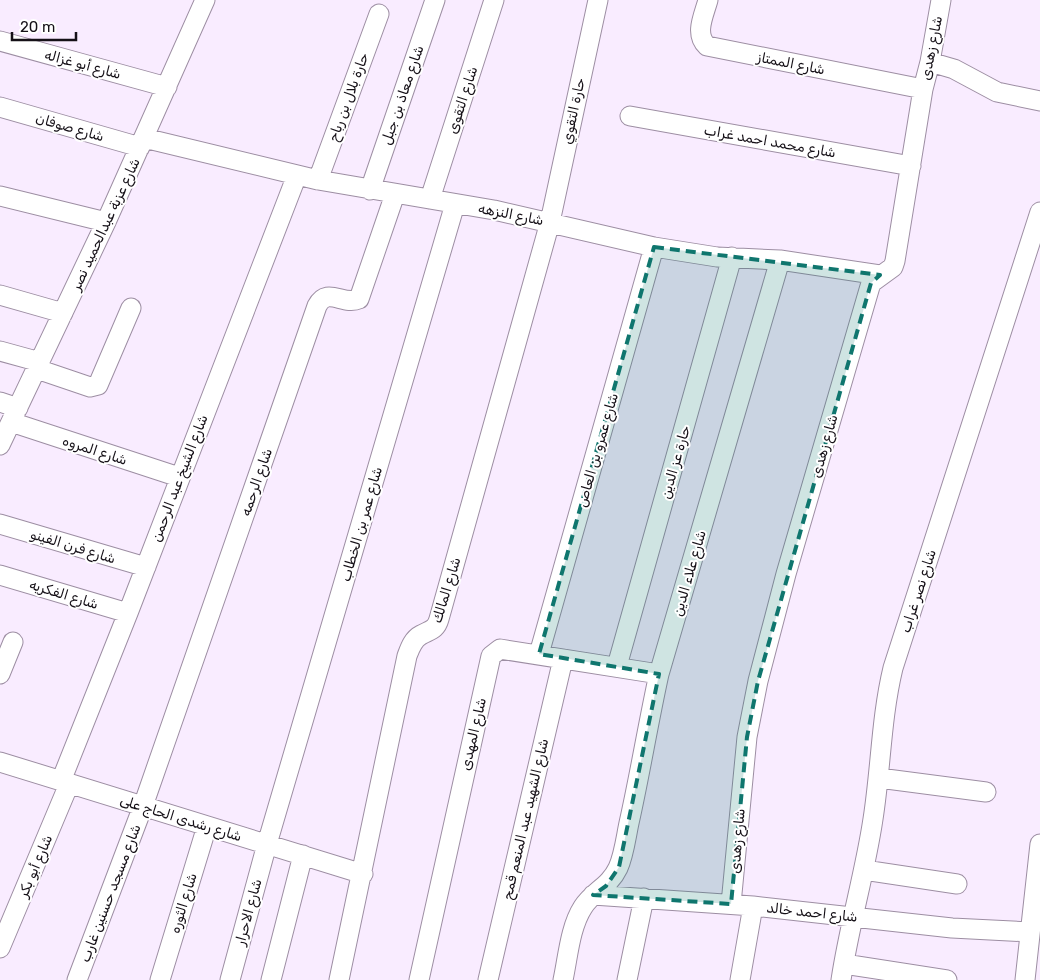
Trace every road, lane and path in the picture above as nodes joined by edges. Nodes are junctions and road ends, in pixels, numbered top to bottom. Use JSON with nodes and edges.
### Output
{"nodes":[{"id":1,"x":205,"y":0,"type":"edge"},
{"id":2,"x":435,"y":0,"type":"edge"},
{"id":3,"x":494,"y":0,"type":"edge"},
{"id":4,"x":598,"y":0,"type":"edge"},
{"id":5,"x":708,"y":0,"type":"edge"},
{"id":6,"x":941,"y":0,"type":"edge"},
{"id":7,"x":379,"y":14,"type":"dead end"},
{"id":8,"x":0,"y":41,"type":"edge"},
{"id":9,"x":930,"y":62,"type":"junction"},
{"id":10,"x":167,"y":87,"type":"junction"},
{"id":11,"x":923,"y":89,"type":"junction"},
{"id":12,"x":1040,"y":101,"type":"edge"},
{"id":13,"x":0,"y":108,"type":"edge"},
{"id":14,"x":630,"y":116,"type":"dead end"},
{"id":15,"x":142,"y":142,"type":"junction"},
{"id":16,"x":911,"y":166,"type":"junction"},
{"id":17,"x":297,"y":176,"type":"junction"},
{"id":18,"x":318,"y":180,"type":"junction"},
{"id":19,"x":370,"y":190,"type":"junction"},
{"id":20,"x":395,"y":194,"type":"junction"},
{"id":21,"x":0,"y":196,"type":"edge"},
{"id":22,"x":430,"y":200,"type":"junction"},
{"id":23,"x":455,"y":204,"type":"junction"},
{"id":24,"x":1040,"y":212,"type":"edge"},
{"id":25,"x":106,"y":222,"type":"junction"},
{"id":26,"x":550,"y":222,"type":"junction"},
{"id":27,"x":654,"y":247,"type":"junction"},
{"id":28,"x":732,"y":257,"type":"junction"},
{"id":29,"x":780,"y":260,"type":"junction"},
{"id":30,"x":880,"y":275,"type":"junction"},
{"id":31,"x":0,"y":296,"type":"edge"},
{"id":32,"x":131,"y":308,"type":"dead end"},
{"id":33,"x":64,"y":313,"type":"junction"},
{"id":34,"x":0,"y":351,"type":"edge"},
{"id":35,"x":38,"y":365,"type":"junction"},
{"id":36,"x":0,"y":402,"type":"edge"},
{"id":37,"x":15,"y":415,"type":"junction"},
{"id":38,"x":0,"y":445,"type":"edge"},
{"id":39,"x":179,"y":478,"type":"junction"},
{"id":40,"x":0,"y":524,"type":"edge"},
{"id":41,"x":146,"y":567,"type":"junction"},
{"id":42,"x":0,"y":575,"type":"edge"},
{"id":43,"x":128,"y":613,"type":"junction"},
{"id":44,"x":13,"y":642,"type":"dead end"},
{"id":45,"x":539,"y":654,"type":"junction"},
{"id":46,"x":563,"y":659,"type":"junction"},
{"id":47,"x":617,"y":666,"type":"junction"},
{"id":48,"x":0,"y":674,"type":"edge"},
{"id":49,"x":659,"y":674,"type":"junction"},
{"id":50,"x":0,"y":762,"type":"edge"},
{"id":51,"x":879,"y":778,"type":"junction"},
{"id":52,"x":65,"y":782,"type":"junction"},
{"id":53,"x":986,"y":792,"type":"dead end"},
{"id":54,"x":143,"y":806,"type":"junction"},
{"id":55,"x":207,"y":826,"type":"junction"},
{"id":56,"x":266,"y":844,"type":"junction"},
{"id":57,"x":1040,"y":844,"type":"edge"},
{"id":58,"x":303,"y":855,"type":"junction"},
{"id":59,"x":864,"y":870,"type":"junction"},
{"id":60,"x":363,"y":874,"type":"junction"},
{"id":61,"x":957,"y":884,"type":"dead end"},
{"id":62,"x":600,"y":890,"type":"junction"},
{"id":63,"x":644,"y":898,"type":"junction"},
{"id":64,"x":731,"y":904,"type":"junction"},
{"id":65,"x":753,"y":906,"type":"junction"},
{"id":66,"x":855,"y":917,"type":"junction"},
{"id":67,"x":1030,"y":932,"type":"junction"},
{"id":68,"x":0,"y":948,"type":"edge"},
{"id":69,"x":843,"y":972,"type":"edge"},
{"id":70,"x":77,"y":980,"type":"edge"},
{"id":71,"x":160,"y":980,"type":"edge"},
{"id":72,"x":230,"y":980,"type":"edge"},
{"id":73,"x":271,"y":980,"type":"edge"},
{"id":74,"x":339,"y":980,"type":"edge"},
{"id":75,"x":419,"y":980,"type":"edge"},
{"id":76,"x":488,"y":980,"type":"edge"},
{"id":77,"x":563,"y":980,"type":"edge"},
{"id":78,"x":627,"y":980,"type":"edge"},
{"id":79,"x":740,"y":980,"type":"edge"},
{"id":80,"x":947,"y":980,"type":"edge"},
{"id":81,"x":1025,"y":980,"type":"edge"}],
"edges":[{"from":1,"to":10,"type":"street","name":"شارع عزبة عبدالحميد نصر"},
{"from":2,"to":19,"type":"street","name":"شارع معاذ بن جبل"},
{"from":3,"to":22,"type":"street","name":"شارع التقوى"},
{"from":4,"to":26,"type":"street","name":"حارة التقوي"},
{"from":5,"to":11,"type":"street","name":"شارع الممتاز"},
{"from":6,"to":9,"type":"street","name":"شارع زهدى"},
{"from":7,"to":18,"type":"street","name":"حارة بلال بن رباح"},
{"from":8,"to":10,"type":"street","name":"شارع أبو غزاله"},
{"from":9,"to":11,"type":"street","name":"شارع زهدى"},
{"from":9,"to":12,"type":"street"},
{"from":10,"to":15,"type":"street","name":"شارع عزبة عبدالحميد نصر"},
{"from":11,"to":16,"type":"street","name":"شارع زهدى"},
{"from":13,"to":15,"type":"street","name":"شارع صوفان"},
{"from":14,"to":16,"type":"street","name":"شارع محمد احمد غراب"},
{"from":15,"to":17,"type":"street","name":"شارع النزهه"},
{"from":15,"to":25,"type":"street","name":"شارع عزبة عبدالحميد نصر"},
{"from":16,"to":30,"type":"street","name":"شارع زهدى"},
{"from":17,"to":18,"type":"street","name":"شارع النزهه"},
{"from":17,"to":39,"type":"street","name":"شارع الشيخ عبد الرحمن"},
{"from":18,"to":19,"type":"street","name":"شارع النزهه"},
{"from":19,"to":20,"type":"street","name":"شارع النزهه"},
{"from":20,"to":22,"type":"street","name":"شارع النزهه"},
{"from":20,"to":54,"type":"street","name":"شارع الرحمه"},
{"from":21,"to":25,"type":"street"},
{"from":22,"to":23,"type":"street","name":"شارع النزهه"},
{"from":23,"to":26,"type":"street","name":"شارع النزهه"},
{"from":23,"to":56,"type":"street","name":"شارع عمر بن الخطاب"},
{"from":24,"to":51,"type":"street","name":"شارع نصر غراب"},
{"from":25,"to":33,"type":"street","name":"شارع عزبة عبدالحميد نصر"},
{"from":26,"to":27,"type":"street","name":"شارع النزهه"},
{"from":26,"to":60,"type":"street","name":"شارع المالك"},
{"from":27,"to":28,"type":"street","name":"شارع النزهه"},
{"from":27,"to":45,"type":"street","name":"شارع عمرو بن العاص"},
{"from":28,"to":29,"type":"street","name":"شارع النزهه"},
{"from":28,"to":47,"type":"street","name":"حارة عز الدين"},
{"from":29,"to":30,"type":"street","name":"شارع النزهه"},
{"from":29,"to":49,"type":"street","name":"شارع علاء الدين"},
{"from":30,"to":64,"type":"street","name":"شارع زهدى"},
{"from":31,"to":33,"type":"street"},
{"from":32,"to":35,"type":"street"},
{"from":33,"to":35,"type":"street","name":"شارع عزبة عبدالحميد نصر"},
{"from":34,"to":35,"type":"street"},
{"from":35,"to":37,"type":"street","name":"شارع عزبة عبدالحميد نصر"},
{"from":36,"to":37,"type":"street","name":"شارع المروه"},
{"from":37,"to":38,"type":"street","name":"شارع عزبة عبدالحميد نصر"},
{"from":37,"to":39,"type":"street","name":"شارع المروه"},
{"from":39,"to":41,"type":"street","name":"شارع الشيخ عبد الرحمن"},
{"from":40,"to":41,"type":"street","name":"شارع فرن الفينو"},
{"from":41,"to":43,"type":"street","name":"شارع الشيخ عبد الرحمن"},
{"from":42,"to":43,"type":"street","name":"شارع الفكريه"},
{"from":43,"to":52,"type":"street","name":"شارع الشيخ عبد الرحمن"},
{"from":44,"to":48,"type":"street"},
{"from":45,"to":46,"type":"street","name":"شارع المهدى"},
{"from":45,"to":75,"type":"street","name":"شارع المهدى"},
{"from":46,"to":47,"type":"street","name":"شارع المهدى"},
{"from":46,"to":76,"type":"street","name":"شارع الشهيد عبد المنعم قمح"},
{"from":47,"to":49,"type":"street","name":"شارع المهدى"},
{"from":49,"to":62,"type":"street","name":"شارع علاء الدين"},
{"from":50,"to":52,"type":"street","name":"شارع رشدى الحاج على"},
{"from":51,"to":53,"type":"street"},
{"from":51,"to":59,"type":"street","name":"شارع نصر غراب"},
{"from":52,"to":54,"type":"street","name":"شارع رشدى الحاج على"},
{"from":52,"to":68,"type":"street","name":"شارع أبو بكر"},
{"from":54,"to":55,"type":"street","name":"شارع رشدى الحاج على"},
{"from":54,"to":70,"type":"street","name":"شارع مسجد حسنين غارب"},
{"from":55,"to":56,"type":"street","name":"شارع رشدى الحاج على"},
{"from":55,"to":71,"type":"street","name":"شارع الثوره"},
{"from":56,"to":58,"type":"street","name":"شارع رشدى الحاج على"},
{"from":56,"to":72,"type":"street","name":"شارع الاحرار"},
{"from":57,"to":67,"type":"street"},
{"from":58,"to":60,"type":"street","name":"شارع رشدى الحاج على"},
{"from":58,"to":73,"type":"street"},
{"from":59,"to":61,"type":"street"},
{"from":59,"to":66,"type":"street","name":"شارع نصر غراب"},
{"from":60,"to":74,"type":"street","name":"شارع المالك"},
{"from":62,"to":63,"type":"street","name":"شارع احمد خالد"},
{"from":62,"to":77,"type":"street","name":"شارع علاء الدين"},
{"from":63,"to":64,"type":"street","name":"شارع احمد خالد"},
{"from":63,"to":78,"type":"street"},
{"from":64,"to":65,"type":"street","name":"شارع احمد خالد"},
{"from":65,"to":66,"type":"street","name":"شارع احمد خالد"},
{"from":65,"to":79,"type":"street"},
{"from":66,"to":67,"type":"street","name":"شارع احمد خالد"},
{"from":66,"to":69,"type":"street","name":"شارع نصر غراب"},
{"from":67,"to":81,"type":"street"},
{"from":69,"to":80,"type":"street"}]}
